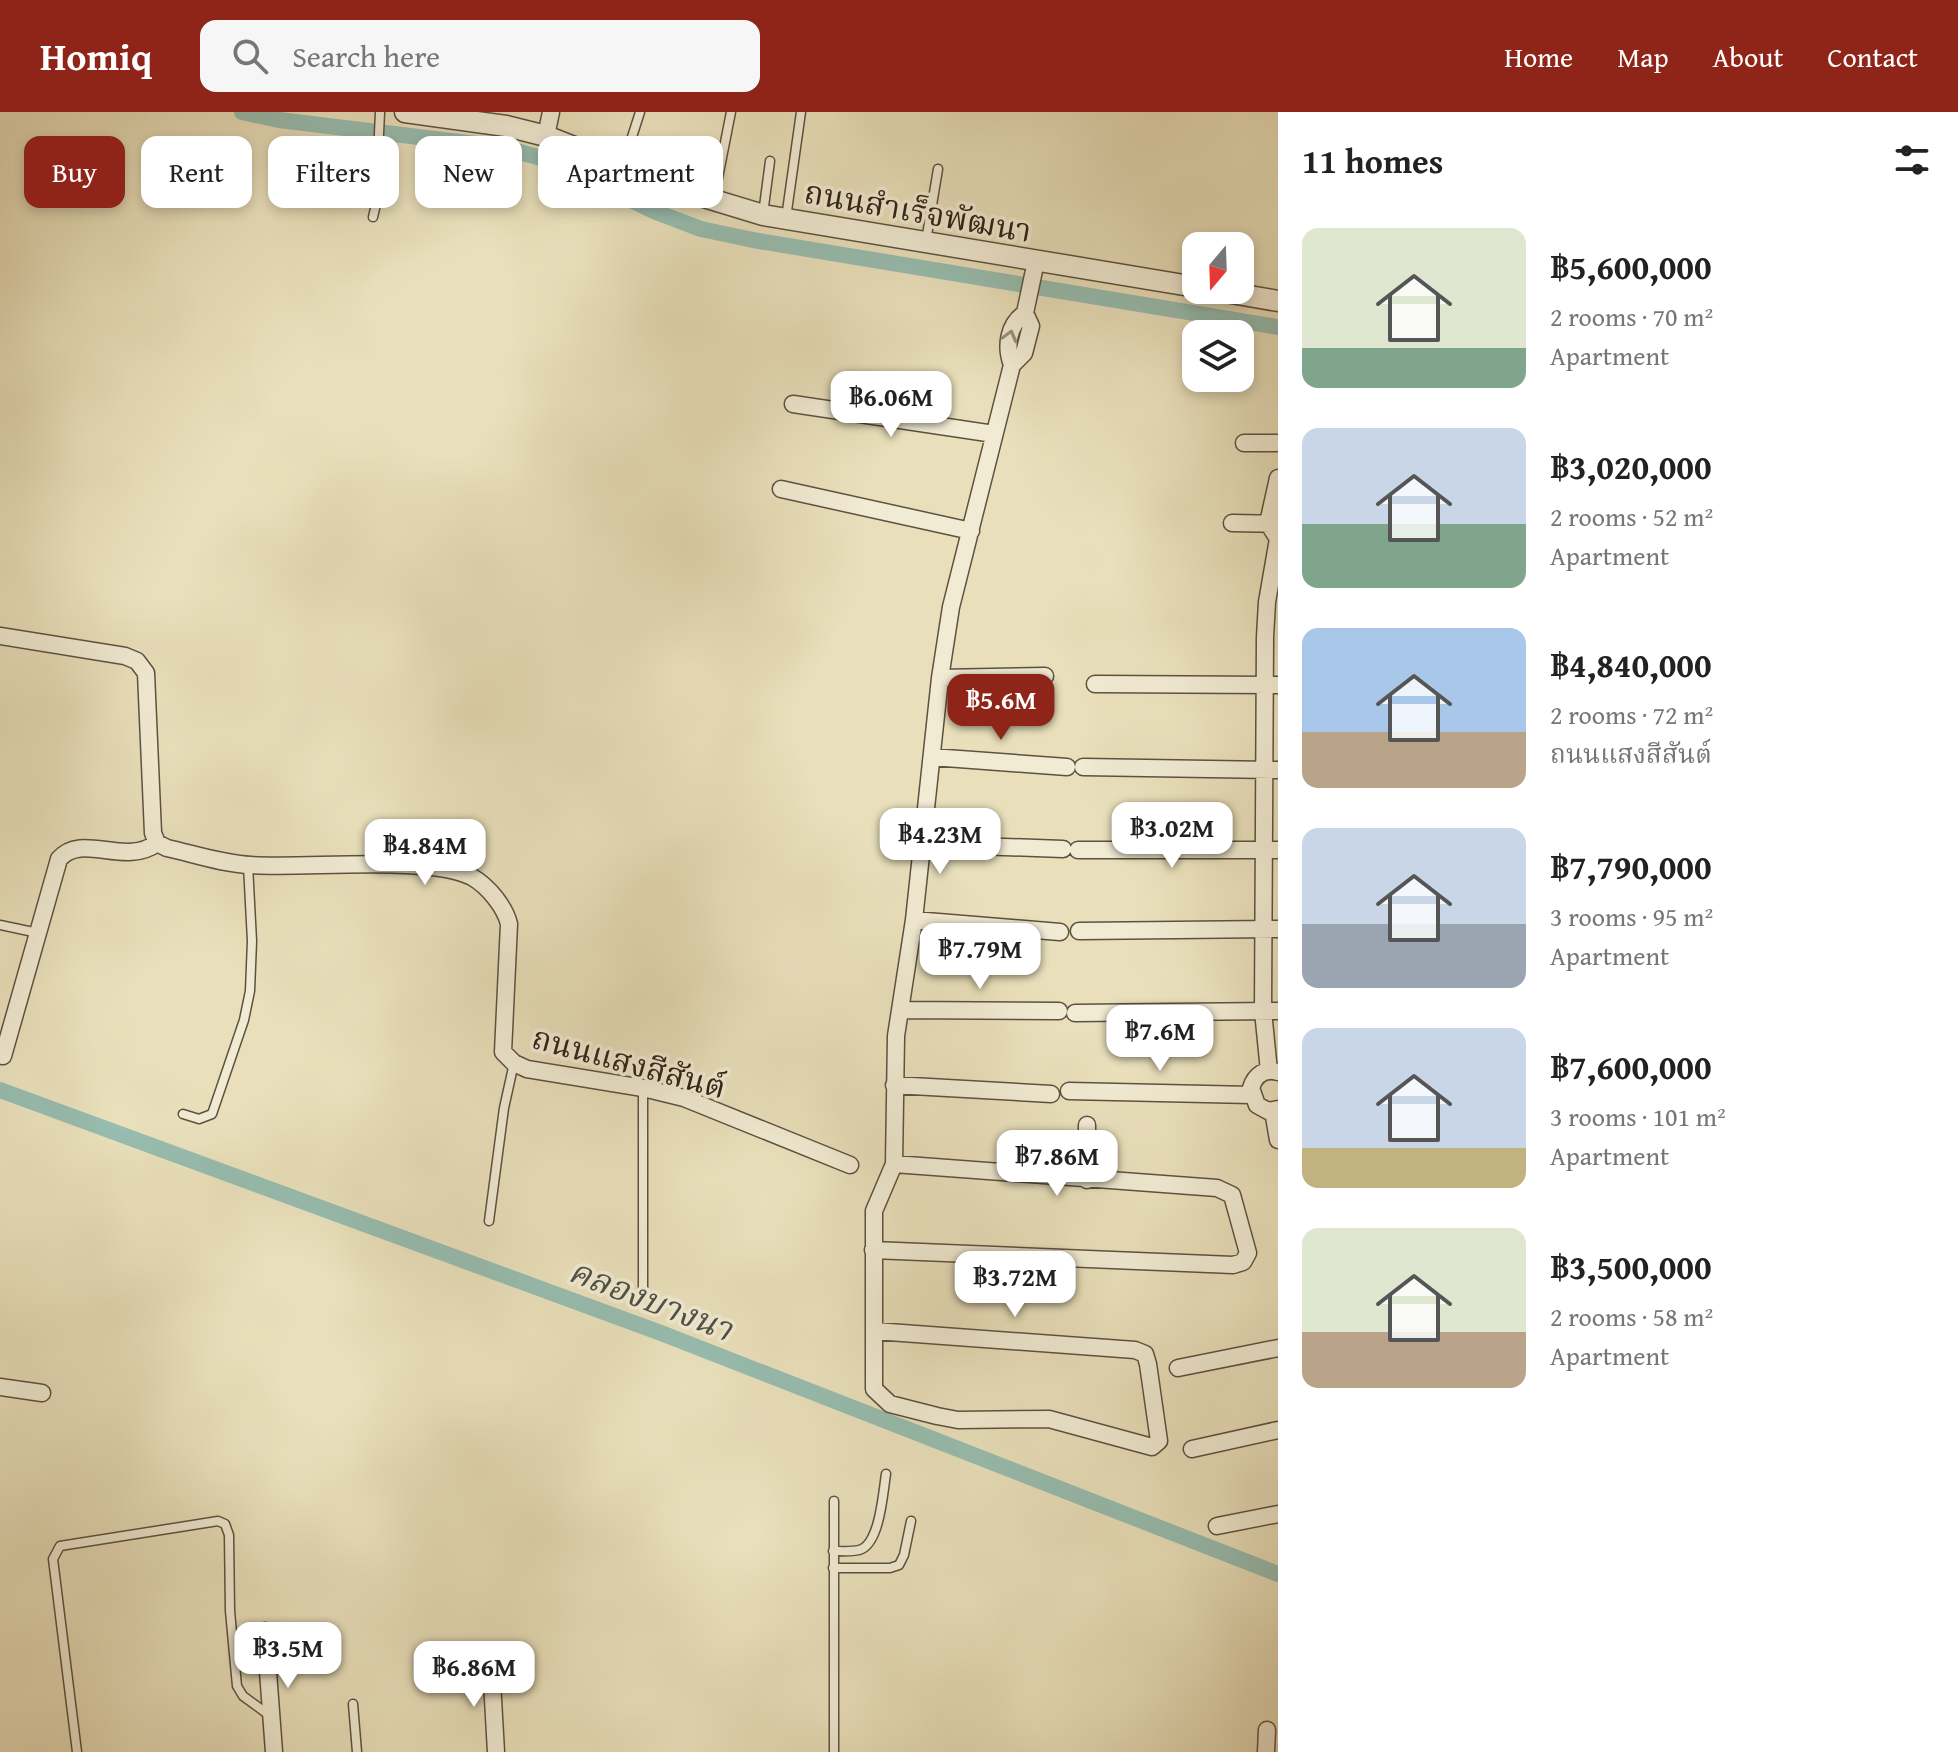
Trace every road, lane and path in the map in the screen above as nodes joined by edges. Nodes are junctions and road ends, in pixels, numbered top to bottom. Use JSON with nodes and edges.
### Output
{"nodes":[{"id":1,"x":405,"y":112,"type":"edge"},
{"id":2,"x":551,"y":112,"type":"edge"},
{"id":3,"x":640,"y":112,"type":"edge"},
{"id":4,"x":731,"y":112,"type":"edge"},
{"id":5,"x":801,"y":112,"type":"edge"},
{"id":6,"x":379,"y":117,"type":"edge"},
{"id":7,"x":546,"y":136,"type":"joint"},
{"id":8,"x":632,"y":136,"type":"edge"},
{"id":9,"x":723,"y":149,"type":"edge"},
{"id":10,"x":770,"y":161,"type":"dead end"},
{"id":11,"x":938,"y":169,"type":"dead end"},
{"id":12,"x":723,"y":204,"type":"edge"},
{"id":13,"x":763,"y":215,"type":"junction"},
{"id":14,"x":373,"y":217,"type":"dead end"},
{"id":15,"x":785,"y":219,"type":"junction"},
{"id":16,"x":926,"y":242,"type":"junction"},
{"id":17,"x":1034,"y":270,"type":"junction"},
{"id":18,"x":1182,"y":286,"type":"edge"},
{"id":19,"x":1254,"y":297,"type":"edge"},
{"id":20,"x":1278,"y":301,"type":"edge"},
{"id":21,"x":793,"y":404,"type":"dead end"},
{"id":22,"x":994,"y":434,"type":"junction"},
{"id":23,"x":1244,"y":443,"type":"dead end"},
{"id":24,"x":1278,"y":443,"type":"edge"},
{"id":25,"x":1278,"y":478,"type":"edge"},
{"id":26,"x":781,"y":489,"type":"dead end"},
{"id":27,"x":1232,"y":523,"type":"dead end"},
{"id":28,"x":1273,"y":524,"type":"edge"},
{"id":29,"x":971,"y":531,"type":"junction"},
{"id":30,"x":1278,"y":539,"type":"edge"},
{"id":31,"x":1272,"y":602,"type":"edge"},
{"id":32,"x":0,"y":636,"type":"edge"},
{"id":33,"x":1045,"y":676,"type":"dead end"},
{"id":34,"x":940,"y":678,"type":"junction"},
{"id":35,"x":1095,"y":684,"type":"dead end"},
{"id":36,"x":1271,"y":685,"type":"edge"},
{"id":37,"x":932,"y":757,"type":"junction"},
{"id":38,"x":1271,"y":770,"type":"edge"},
{"id":39,"x":157,"y":843,"type":"junction"},
{"id":40,"x":923,"y":844,"type":"junction"},
{"id":41,"x":1272,"y":850,"type":"edge"},
{"id":42,"x":248,"y":865,"type":"junction"},
{"id":43,"x":914,"y":920,"type":"junction"},
{"id":44,"x":0,"y":925,"type":"edge"},
{"id":45,"x":1272,"y":929,"type":"edge"},
{"id":46,"x":1079,"y":931,"type":"dead end"},
{"id":47,"x":1060,"y":932,"type":"dead end"},
{"id":48,"x":39,"y":933,"type":"junction"},
{"id":49,"x":900,"y":1010,"type":"junction"},
{"id":50,"x":1271,"y":1011,"type":"edge"},
{"id":51,"x":3,"y":1056,"type":"dead end"},
{"id":52,"x":514,"y":1063,"type":"junction"},
{"id":53,"x":1274,"y":1071,"type":"edge"},
{"id":54,"x":894,"y":1085,"type":"junction"},
{"id":55,"x":643,"y":1088,"type":"junction"},
{"id":56,"x":1069,"y":1091,"type":"dead end"},
{"id":57,"x":1051,"y":1094,"type":"dead end"},
{"id":58,"x":1251,"y":1095,"type":"junction"},
{"id":59,"x":1276,"y":1110,"type":"edge"},
{"id":60,"x":183,"y":1114,"type":"dead end"},
{"id":61,"x":1087,"y":1125,"type":"dead end"},
{"id":62,"x":1278,"y":1140,"type":"edge"},
{"id":63,"x":894,"y":1164,"type":"junction"},
{"id":64,"x":850,"y":1165,"type":"dead end"},
{"id":65,"x":1087,"y":1180,"type":"junction"},
{"id":66,"x":489,"y":1221,"type":"dead end"},
{"id":67,"x":873,"y":1250,"type":"junction"},
{"id":68,"x":643,"y":1291,"type":"dead end"},
{"id":69,"x":875,"y":1331,"type":"junction"},
{"id":70,"x":1278,"y":1348,"type":"edge"},
{"id":71,"x":1178,"y":1368,"type":"dead end"},
{"id":72,"x":0,"y":1387,"type":"edge"},
{"id":73,"x":42,"y":1393,"type":"dead end"},
{"id":74,"x":1278,"y":1430,"type":"edge"},
{"id":75,"x":1192,"y":1449,"type":"dead end"},
{"id":76,"x":886,"y":1474,"type":"dead end"},
{"id":77,"x":834,"y":1501,"type":"dead end"},
{"id":78,"x":1278,"y":1514,"type":"edge"},
{"id":79,"x":911,"y":1521,"type":"dead end"},
{"id":80,"x":1217,"y":1526,"type":"dead end"},
{"id":81,"x":833,"y":1551,"type":"junction"},
{"id":82,"x":833,"y":1568,"type":"junction"},
{"id":83,"x":265,"y":1631,"type":"dead end"},
{"id":84,"x":491,"y":1664,"type":"dead end"},
{"id":85,"x":353,"y":1704,"type":"dead end"},
{"id":86,"x":269,"y":1715,"type":"junction"},
{"id":87,"x":1267,"y":1730,"type":"dead end"},
{"id":88,"x":77,"y":1752,"type":"edge"},
{"id":89,"x":274,"y":1752,"type":"edge"},
{"id":90,"x":357,"y":1752,"type":"edge"},
{"id":91,"x":496,"y":1752,"type":"edge"},
{"id":92,"x":834,"y":1752,"type":"edge"},
{"id":93,"x":1266,"y":1752,"type":"edge"}],
"edges":[{"from":1,"to":7,"type":"street","name":"ถนนสำเร็จพัฒนา"},
{"from":2,"to":7,"type":"street"},
{"from":3,"to":8,"type":"lane"},
{"from":4,"to":9,"type":"lane"},
{"from":5,"to":15,"type":"lane"},
{"from":6,"to":14,"type":"lane"},
{"from":10,"to":13,"type":"lane"},
{"from":11,"to":16,"type":"lane"},
{"from":12,"to":13,"type":"street","name":"ถนนสำเร็จพัฒนา"},
{"from":13,"to":15,"type":"street","name":"ถนนสำเร็จพัฒนา"},
{"from":15,"to":16,"type":"street","name":"ถนนสำเร็จพัฒนา"},
{"from":16,"to":17,"type":"street","name":"ถนนสำเร็จพัฒนา"},
{"from":17,"to":18,"type":"street","name":"ถนนสำเร็จพัฒนา"},
{"from":17,"to":22,"type":"street"},
{"from":19,"to":20,"type":"street"},
{"from":21,"to":22,"type":"street"},
{"from":22,"to":29,"type":"street"},
{"from":23,"to":24,"type":"street"},
{"from":25,"to":28,"type":"street"},
{"from":26,"to":29,"type":"street"},
{"from":27,"to":28,"type":"street"},
{"from":28,"to":30,"type":"street"},
{"from":29,"to":34,"type":"street"},
{"from":30,"to":31,"type":"street"},
{"from":31,"to":36,"type":"street"},
{"from":32,"to":39,"type":"street"},
{"from":33,"to":34,"type":"street"},
{"from":34,"to":37,"type":"street"},
{"from":35,"to":36,"type":"street"},
{"from":36,"to":38,"type":"street"},
{"from":37,"to":38,"type":"street"},
{"from":37,"to":40,"type":"street"},
{"from":38,"to":41,"type":"street"},
{"from":39,"to":42,"type":"street","name":"ถนนแสงสีสันต์"},
{"from":39,"to":48,"type":"street"},
{"from":40,"to":41,"type":"street"},
{"from":40,"to":43,"type":"street"},
{"from":41,"to":45,"type":"street"},
{"from":42,"to":52,"type":"street","name":"ถนนแสงสีสันต์"},
{"from":42,"to":60,"type":"lane"},
{"from":43,"to":47,"type":"street"},
{"from":43,"to":49,"type":"street"},
{"from":44,"to":48,"type":"lane"},
{"from":45,"to":46,"type":"street"},
{"from":45,"to":50,"type":"street"},
{"from":48,"to":51,"type":"street"},
{"from":49,"to":50,"type":"street"},
{"from":49,"to":54,"type":"street"},
{"from":50,"to":53,"type":"street"},
{"from":52,"to":55,"type":"street","name":"ถนนแสงสีสันต์"},
{"from":52,"to":66,"type":"lane"},
{"from":53,"to":58,"type":"street"},
{"from":54,"to":57,"type":"street"},
{"from":54,"to":63,"type":"street"},
{"from":55,"to":64,"type":"street","name":"ถนนแสงสีสันต์"},
{"from":55,"to":68,"type":"lane"},
{"from":56,"to":58,"type":"street"},
{"from":58,"to":59,"type":"street"},
{"from":59,"to":62,"type":"street"},
{"from":61,"to":65,"type":"street"},
{"from":63,"to":65,"type":"street"},
{"from":63,"to":67,"type":"street"},
{"from":65,"to":67,"type":"street"},
{"from":67,"to":69,"type":"street"},
{"from":69,"to":69,"type":"street"},
{"from":70,"to":71,"type":"street"},
{"from":72,"to":73,"type":"street"},
{"from":74,"to":75,"type":"street"},
{"from":76,"to":81,"type":"lane"},
{"from":77,"to":81,"type":"lane"},
{"from":78,"to":80,"type":"street"},
{"from":79,"to":82,"type":"lane"},
{"from":81,"to":82,"type":"lane"},
{"from":82,"to":92,"type":"lane"},
{"from":83,"to":86,"type":"street"},
{"from":84,"to":91,"type":"street"},
{"from":85,"to":90,"type":"lane"},
{"from":86,"to":88,"type":"lane"},
{"from":86,"to":89,"type":"street"},
{"from":87,"to":93,"type":"street"}]}
